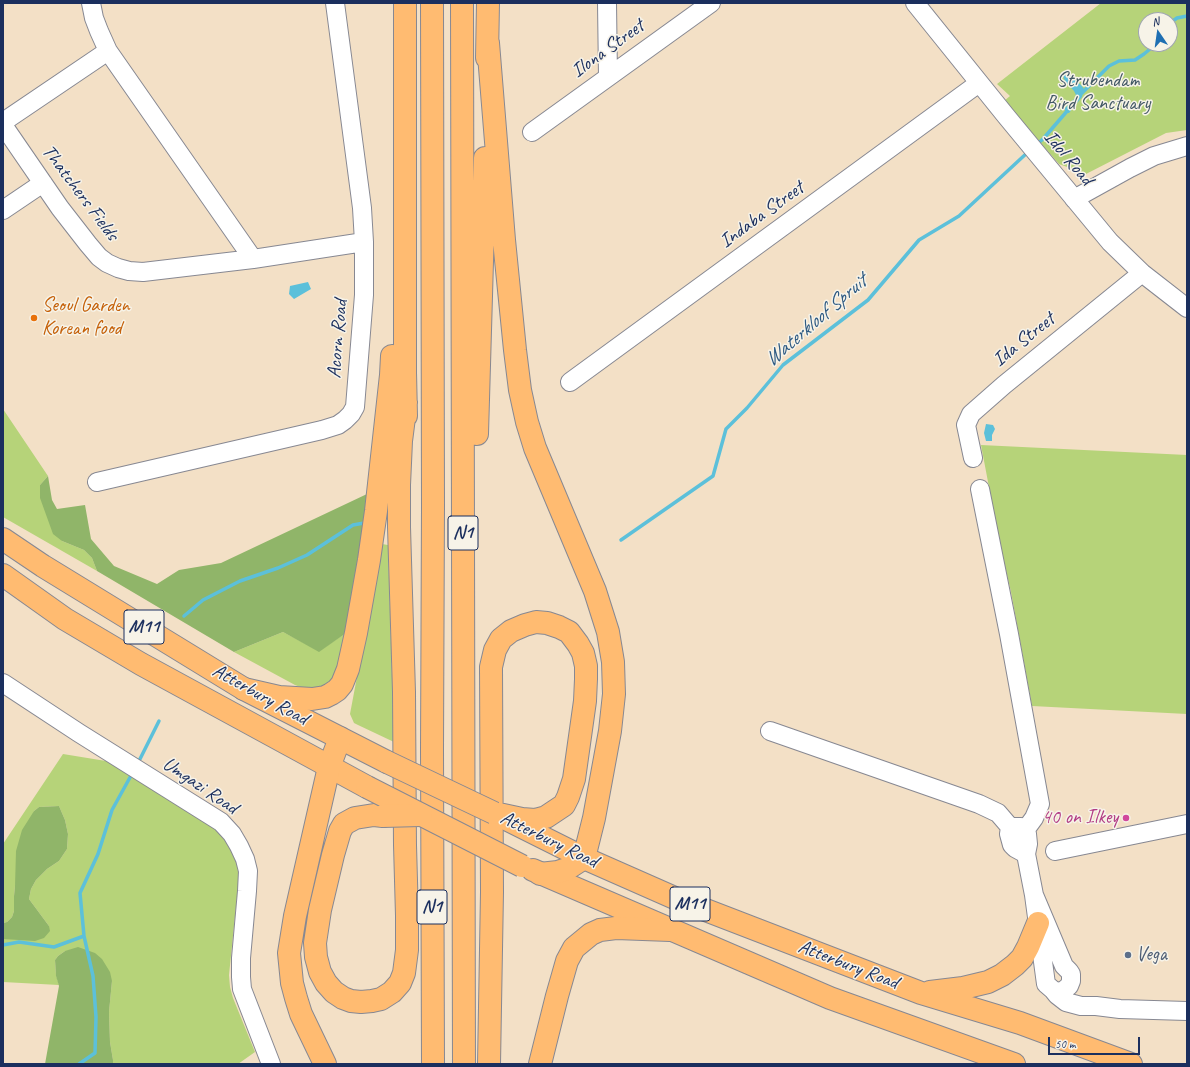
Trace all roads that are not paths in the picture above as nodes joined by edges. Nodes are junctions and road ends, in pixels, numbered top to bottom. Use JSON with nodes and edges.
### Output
{"nodes":[{"id":1,"x":91,"y":3,"type":"edge"},
{"id":2,"x":335,"y":3,"type":"edge"},
{"id":3,"x":405,"y":3,"type":"edge"},
{"id":4,"x":432,"y":3,"type":"edge"},
{"id":5,"x":462,"y":3,"type":"edge"},
{"id":6,"x":488,"y":3,"type":"edge"},
{"id":7,"x":607,"y":3,"type":"edge"},
{"id":8,"x":711,"y":3,"type":"edge"},
{"id":9,"x":915,"y":3,"type":"edge"},
{"id":10,"x":488,"y":43,"type":"junction"},
{"id":11,"x":108,"y":51,"type":"junction"},
{"id":12,"x":608,"y":77,"type":"junction"},
{"id":13,"x":979,"y":83,"type":"junction"},
{"id":14,"x":3,"y":124,"type":"edge"},
{"id":15,"x":532,"y":132,"type":"dead end"},
{"id":16,"x":1187,"y":146,"type":"edge"},
{"id":17,"x":43,"y":183,"type":"junction"},
{"id":18,"x":1074,"y":199,"type":"junction"},
{"id":19,"x":405,"y":204,"type":"junction"},
{"id":20,"x":3,"y":210,"type":"edge"},
{"id":21,"x":364,"y":242,"type":"junction"},
{"id":22,"x":253,"y":259,"type":"junction"},
{"id":23,"x":1142,"y":273,"type":"junction"},
{"id":24,"x":1187,"y":308,"type":"edge"},
{"id":25,"x":570,"y":382,"type":"dead end"},
{"id":26,"x":406,"y":402,"type":"junction"},
{"id":27,"x":973,"y":458,"type":"dead end"},
{"id":28,"x":97,"y":482,"type":"dead end"},
{"id":29,"x":980,"y":489,"type":"dead end"},
{"id":30,"x":3,"y":539,"type":"edge"},
{"id":31,"x":3,"y":575,"type":"edge"},
{"id":32,"x":463,"y":630,"type":"junction"},
{"id":33,"x":3,"y":683,"type":"edge"},
{"id":34,"x":244,"y":689,"type":"junction"},
{"id":35,"x":770,"y":731,"type":"dead end"},
{"id":36,"x":340,"y":738,"type":"junction"},
{"id":37,"x":432,"y":749,"type":"junction"},
{"id":38,"x":329,"y":767,"type":"junction"},
{"id":39,"x":420,"y":815,"type":"junction"},
{"id":40,"x":1187,"y":824,"type":"edge"},
{"id":41,"x":532,"y":825,"type":"junction"},
{"id":42,"x":1018,"y":828,"type":"junction"},
{"id":43,"x":1055,"y":851,"type":"dead end"},
{"id":44,"x":584,"y":858,"type":"junction"},
{"id":45,"x":531,"y":870,"type":"junction"},
{"id":46,"x":1034,"y":895,"type":"junction"},
{"id":47,"x":1038,"y":923,"type":"junction"},
{"id":48,"x":670,"y":930,"type":"junction"},
{"id":49,"x":1045,"y":974,"type":"junction"},
{"id":50,"x":1068,"y":974,"type":"junction"},
{"id":51,"x":1053,"y":990,"type":"junction"},
{"id":52,"x":921,"y":993,"type":"junction"},
{"id":53,"x":1096,"y":1006,"type":"junction"},
{"id":54,"x":1187,"y":1011,"type":"edge"},
{"id":55,"x":271,"y":1064,"type":"edge"},
{"id":56,"x":325,"y":1064,"type":"edge"},
{"id":57,"x":433,"y":1064,"type":"edge"},
{"id":58,"x":464,"y":1064,"type":"edge"},
{"id":59,"x":489,"y":1064,"type":"edge"},
{"id":60,"x":540,"y":1064,"type":"edge"},
{"id":61,"x":1014,"y":1064,"type":"edge"},
{"id":62,"x":1131,"y":1064,"type":"edge"}],
"edges":[{"from":1,"to":11,"type":"street"},
{"from":2,"to":21,"type":"street","name":"Acorn Road"},
{"from":3,"to":19,"type":"main road"},
{"from":4,"to":37,"type":"main road","number":"N1"},
{"from":5,"to":32,"type":"main road","number":"N1"},
{"from":6,"to":10,"type":"main road"},
{"from":7,"to":12,"type":"street"},
{"from":8,"to":12,"type":"street","name":"Ilona Street"},
{"from":9,"to":13,"type":"street","name":"Idol Road"},
{"from":10,"to":32,"type":"main road"},
{"from":10,"to":44,"type":"main road"},
{"from":11,"to":14,"type":"street","name":"Thatchers Fields"},
{"from":11,"to":22,"type":"street"},
{"from":12,"to":15,"type":"street","name":"Ilona Street"},
{"from":13,"to":18,"type":"street","name":"Idol Road"},
{"from":13,"to":25,"type":"street","name":"Indaba Street"},
{"from":14,"to":17,"type":"street","name":"Thatchers Fields"},
{"from":16,"to":18,"type":"street"},
{"from":17,"to":20,"type":"street"},
{"from":17,"to":22,"type":"street","name":"Thatchers Fields"},
{"from":18,"to":23,"type":"street","name":"Idol Road"},
{"from":19,"to":26,"type":"main road"},
{"from":19,"to":34,"type":"main road"},
{"from":21,"to":22,"type":"street","name":"Thatchers Fields"},
{"from":21,"to":28,"type":"street","name":"Acorn Road"},
{"from":23,"to":24,"type":"street","name":"Idol Road"},
{"from":23,"to":27,"type":"street","name":"Ida Street"},
{"from":26,"to":37,"type":"main road"},
{"from":26,"to":39,"type":"main road","bridge":true},
{"from":29,"to":42,"type":"street"},
{"from":30,"to":34,"type":"main road","name":"Atterbury Road","number":"M11"},
{"from":31,"to":38,"type":"main road","name":"Atterbury Road","number":"M11"},
{"from":32,"to":58,"type":"main road","number":"N1"},
{"from":33,"to":55,"type":"street","name":"Umgazi Road"},
{"from":34,"to":36,"type":"main road","name":"Atterbury Road","number":"M11"},
{"from":35,"to":42,"type":"street"},
{"from":36,"to":38,"type":"main road"},
{"from":36,"to":41,"type":"main road","name":"Atterbury Road","number":"M11","bridge":true},
{"from":37,"to":57,"type":"main road","number":"N1"},
{"from":38,"to":39,"type":"main road","name":"Atterbury Road","number":"M11","bridge":true},
{"from":38,"to":56,"type":"main road"},
{"from":39,"to":45,"type":"main road","name":"Atterbury Road","number":"M11","bridge":true},
{"from":40,"to":43,"type":"street"},
{"from":41,"to":44,"type":"main road","name":"Atterbury Road","number":"M11"},
{"from":41,"to":59,"type":"main road"},
{"from":42,"to":46,"type":"street"},
{"from":44,"to":45,"type":"main road"},
{"from":44,"to":52,"type":"main road","name":"Atterbury Road","number":"M11"},
{"from":45,"to":48,"type":"main road","name":"Atterbury Road","number":"M11"},
{"from":46,"to":47,"type":"street"},
{"from":46,"to":50,"type":"street"},
{"from":47,"to":49,"type":"street"},
{"from":47,"to":52,"type":"main road"},
{"from":48,"to":60,"type":"main road"},
{"from":48,"to":61,"type":"main road","name":"Atterbury Road","number":"M11"},
{"from":49,"to":50,"type":"street"},
{"from":49,"to":51,"type":"street"},
{"from":50,"to":51,"type":"street"},
{"from":50,"to":53,"type":"street"},
{"from":51,"to":53,"type":"street"},
{"from":52,"to":62,"type":"main road","name":"Atterbury Road","number":"M11"},
{"from":53,"to":54,"type":"street"}]}
